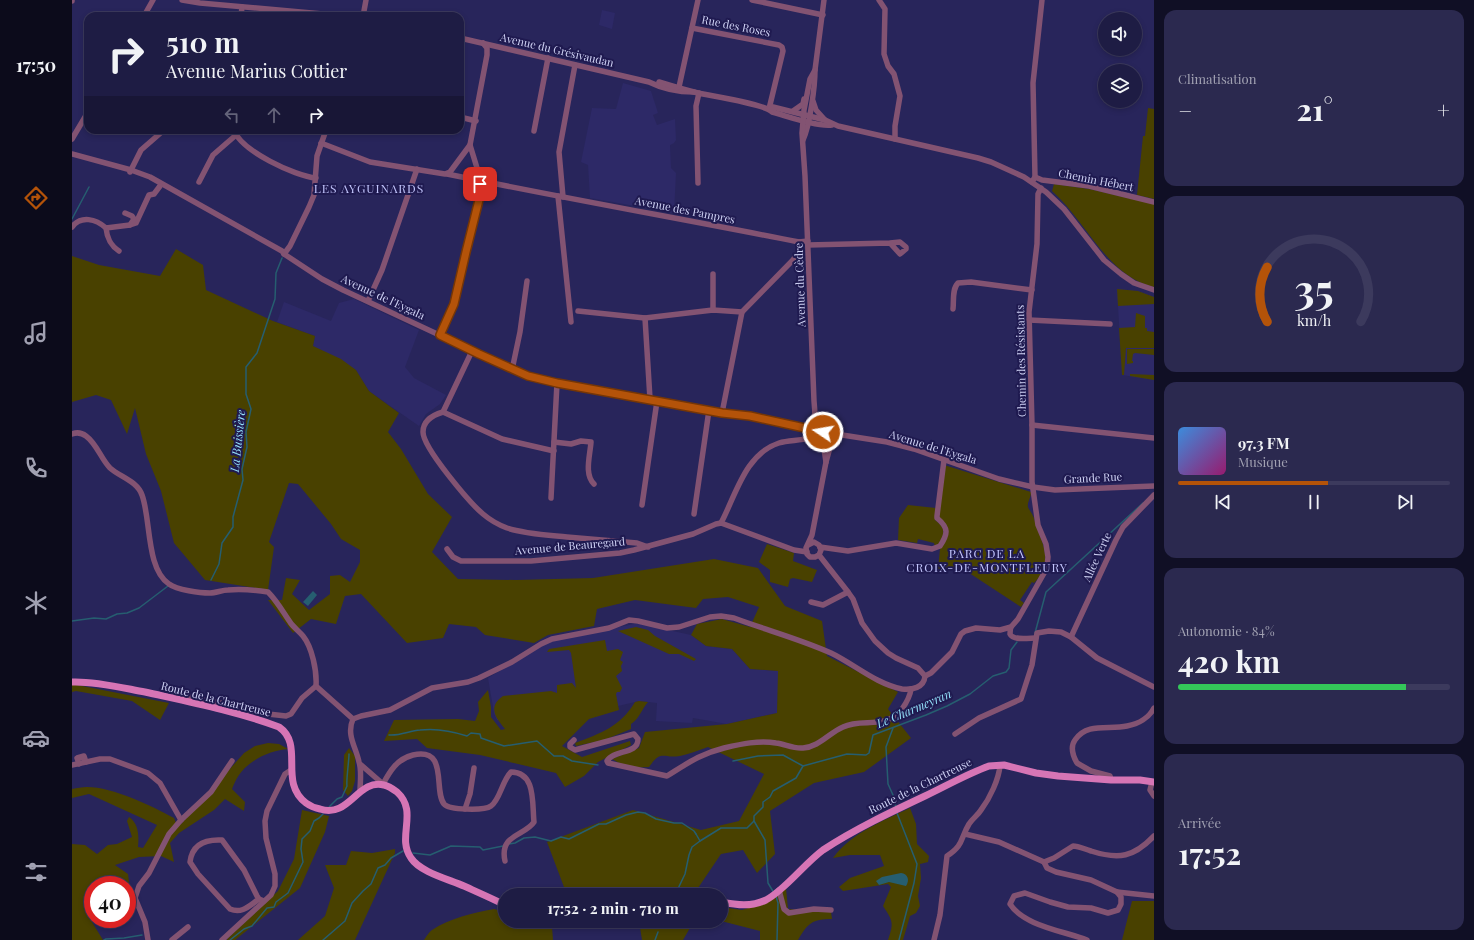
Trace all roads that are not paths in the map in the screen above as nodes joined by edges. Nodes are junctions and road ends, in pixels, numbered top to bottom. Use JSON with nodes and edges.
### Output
{"nodes":[{"id":1,"x":153,"y":0,"type":"edge"},
{"id":2,"x":182,"y":0,"type":"edge"},
{"id":3,"x":366,"y":0,"type":"edge"},
{"id":4,"x":698,"y":0,"type":"edge"},
{"id":5,"x":752,"y":0,"type":"edge"},
{"id":6,"x":824,"y":0,"type":"edge"},
{"id":7,"x":879,"y":0,"type":"edge"},
{"id":8,"x":1042,"y":0,"type":"edge"},
{"id":9,"x":242,"y":7,"type":"junction"},
{"id":10,"x":146,"y":12,"type":"edge"},
{"id":11,"x":241,"y":12,"type":"edge"},
{"id":12,"x":299,"y":12,"type":"edge"},
{"id":13,"x":364,"y":12,"type":"edge"},
{"id":14,"x":823,"y":15,"type":"junction"},
{"id":15,"x":692,"y":28,"type":"junction"},
{"id":16,"x":464,"y":39,"type":"edge"},
{"id":17,"x":483,"y":43,"type":"junction"},
{"id":18,"x":498,"y":46,"type":"junction"},
{"id":19,"x":487,"y":55,"type":"junction"},
{"id":20,"x":548,"y":58,"type":"junction"},
{"id":21,"x":575,"y":65,"type":"junction"},
{"id":22,"x":814,"y":70,"type":"junction"},
{"id":23,"x":649,"y":82,"type":"junction"},
{"id":24,"x":809,"y":86,"type":"junction"},
{"id":25,"x":679,"y":87,"type":"junction"},
{"id":26,"x":697,"y":93,"type":"junction"},
{"id":27,"x":812,"y":98,"type":"junction"},
{"id":28,"x":769,"y":109,"type":"junction"},
{"id":29,"x":793,"y":111,"type":"junction"},
{"id":30,"x":464,"y":118,"type":"edge"},
{"id":31,"x":806,"y":118,"type":"junction"},
{"id":32,"x":84,"y":119,"type":"edge"},
{"id":33,"x":825,"y":120,"type":"junction"},
{"id":34,"x":476,"y":121,"type":"junction"},
{"id":35,"x":832,"y":124,"type":"junction"},
{"id":36,"x":534,"y":131,"type":"dead end"},
{"id":37,"x":159,"y":134,"type":"edge"},
{"id":38,"x":233,"y":134,"type":"edge"},
{"id":39,"x":236,"y":134,"type":"edge"},
{"id":40,"x":324,"y":134,"type":"edge"},
{"id":41,"x":72,"y":139,"type":"edge"},
{"id":42,"x":895,"y":139,"type":"junction"},
{"id":43,"x":321,"y":143,"type":"junction"},
{"id":44,"x":470,"y":145,"type":"junction"},
{"id":45,"x":465,"y":152,"type":"junction"},
{"id":46,"x":72,"y":154,"type":"edge"},
{"id":47,"x":474,"y":154,"type":"junction"},
{"id":48,"x":72,"y":158,"type":"edge"},
{"id":49,"x":417,"y":169,"type":"junction"},
{"id":50,"x":131,"y":171,"type":"junction"},
{"id":51,"x":449,"y":173,"type":"junction"},
{"id":52,"x":316,"y":178,"type":"junction"},
{"id":53,"x":1034,"y":180,"type":"junction"},
{"id":54,"x":481,"y":181,"type":"junction"},
{"id":55,"x":199,"y":182,"type":"dead end"},
{"id":56,"x":698,"y":183,"type":"dead end"},
{"id":57,"x":160,"y":186,"type":"junction"},
{"id":58,"x":1041,"y":188,"type":"junction"},
{"id":59,"x":561,"y":197,"type":"junction"},
{"id":60,"x":1154,"y":202,"type":"edge"},
{"id":61,"x":125,"y":213,"type":"dead end"},
{"id":62,"x":130,"y":225,"type":"junction"},
{"id":63,"x":72,"y":227,"type":"edge"},
{"id":64,"x":106,"y":228,"type":"junction"},
{"id":65,"x":799,"y":242,"type":"junction"},
{"id":66,"x":808,"y":243,"type":"junction"},
{"id":67,"x":890,"y":243,"type":"dead end"},
{"id":68,"x":119,"y":251,"type":"dead end"},
{"id":69,"x":284,"y":254,"type":"junction"},
{"id":70,"x":1110,"y":264,"type":"junction"},
{"id":71,"x":713,"y":274,"type":"dead end"},
{"id":72,"x":527,"y":281,"type":"dead end"},
{"id":73,"x":1032,"y":290,"type":"junction"},
{"id":74,"x":1154,"y":290,"type":"edge"},
{"id":75,"x":368,"y":302,"type":"junction"},
{"id":76,"x":953,"y":309,"type":"dead end"},
{"id":77,"x":713,"y":310,"type":"junction"},
{"id":78,"x":578,"y":311,"type":"dead end"},
{"id":79,"x":742,"y":312,"type":"junction"},
{"id":80,"x":645,"y":318,"type":"junction"},
{"id":81,"x":1029,"y":320,"type":"junction"},
{"id":82,"x":570,"y":322,"type":"dead end"},
{"id":83,"x":1110,"y":324,"type":"dead end"},
{"id":84,"x":440,"y":335,"type":"junction"},
{"id":85,"x":472,"y":351,"type":"junction"},
{"id":86,"x":512,"y":370,"type":"junction"},
{"id":87,"x":557,"y":383,"type":"junction"},
{"id":88,"x":650,"y":400,"type":"junction"},
{"id":89,"x":657,"y":400,"type":"junction"},
{"id":90,"x":709,"y":410,"type":"junction"},
{"id":91,"x":443,"y":412,"type":"junction"},
{"id":92,"x":722,"y":413,"type":"junction"},
{"id":93,"x":1032,"y":425,"type":"junction"},
{"id":94,"x":814,"y":430,"type":"junction"},
{"id":95,"x":823,"y":432,"type":"junction"},
{"id":96,"x":834,"y":433,"type":"junction"},
{"id":97,"x":72,"y":434,"type":"edge"},
{"id":98,"x":1154,"y":438,"type":"edge"},
{"id":99,"x":554,"y":442,"type":"junction"},
{"id":100,"x":554,"y":450,"type":"junction"},
{"id":101,"x":944,"y":460,"type":"junction"},
{"id":102,"x":826,"y":462,"type":"junction"},
{"id":103,"x":594,"y":484,"type":"dead end"},
{"id":104,"x":1154,"y":486,"type":"edge"},
{"id":105,"x":1033,"y":487,"type":"junction"},
{"id":106,"x":1154,"y":495,"type":"edge"},
{"id":107,"x":551,"y":498,"type":"dead end"},
{"id":108,"x":642,"y":505,"type":"dead end"},
{"id":109,"x":694,"y":514,"type":"dead end"},
{"id":110,"x":721,"y":523,"type":"junction"},
{"id":111,"x":812,"y":535,"type":"junction"},
{"id":112,"x":808,"y":545,"type":"junction"},
{"id":113,"x":818,"y":545,"type":"junction"},
{"id":114,"x":648,"y":547,"type":"junction"},
{"id":115,"x":447,"y":549,"type":"dead end"},
{"id":116,"x":807,"y":552,"type":"junction"},
{"id":117,"x":819,"y":555,"type":"junction"},
{"id":118,"x":848,"y":592,"type":"junction"},
{"id":119,"x":811,"y":602,"type":"dead end"},
{"id":120,"x":1010,"y":627,"type":"junction"},
{"id":121,"x":1071,"y":637,"type":"junction"},
{"id":122,"x":1035,"y":638,"type":"junction"},
{"id":123,"x":925,"y":676,"type":"junction"},
{"id":124,"x":72,"y":682,"type":"edge"},
{"id":125,"x":316,"y":686,"type":"junction"},
{"id":126,"x":1154,"y":687,"type":"edge"},
{"id":127,"x":911,"y":690,"type":"junction"},
{"id":128,"x":171,"y":698,"type":"junction"},
{"id":129,"x":1154,"y":708,"type":"edge"},
{"id":130,"x":353,"y":719,"type":"junction"},
{"id":131,"x":955,"y":734,"type":"dead end"},
{"id":132,"x":574,"y":740,"type":"dead end"},
{"id":133,"x":232,"y":761,"type":"dead end"},
{"id":134,"x":360,"y":764,"type":"junction"},
{"id":135,"x":72,"y":765,"type":"edge"},
{"id":136,"x":1000,"y":765,"type":"junction"},
{"id":137,"x":474,"y":768,"type":"dead end"},
{"id":138,"x":291,"y":770,"type":"junction"},
{"id":139,"x":1110,"y":780,"type":"junction"},
{"id":140,"x":1153,"y":782,"type":"edge"},
{"id":141,"x":383,"y":784,"type":"junction"},
{"id":142,"x":360,"y":792,"type":"junction"},
{"id":143,"x":1154,"y":796,"type":"edge"},
{"id":144,"x":465,"y":809,"type":"junction"},
{"id":145,"x":181,"y":820,"type":"junction"},
{"id":146,"x":965,"y":834,"type":"junction"},
{"id":147,"x":1154,"y":836,"type":"edge"},
{"id":148,"x":505,"y":861,"type":"dead end"},
{"id":149,"x":1044,"y":862,"type":"junction"},
{"id":150,"x":1117,"y":892,"type":"junction"},
{"id":151,"x":776,"y":893,"type":"junction"},
{"id":152,"x":1154,"y":896,"type":"edge"},
{"id":153,"x":262,"y":900,"type":"junction"},
{"id":154,"x":498,"y":902,"type":"edge"},
{"id":155,"x":728,"y":903,"type":"edge"},
{"id":156,"x":831,"y":910,"type":"dead end"},
{"id":157,"x":188,"y":926,"type":"dead end"},
{"id":158,"x":148,"y":940,"type":"edge"},
{"id":159,"x":172,"y":940,"type":"edge"},
{"id":160,"x":222,"y":940,"type":"edge"},
{"id":161,"x":934,"y":940,"type":"edge"},
{"id":162,"x":1087,"y":940,"type":"edge"}],
"edges":[{"from":1,"to":10,"type":"street"},
{"from":2,"to":9,"type":"street"},
{"from":3,"to":13,"type":"street"},
{"from":4,"to":15,"type":"street"},
{"from":5,"to":14,"type":"street"},
{"from":6,"to":14,"type":"street"},
{"from":7,"to":42,"type":"street"},
{"from":8,"to":53,"type":"street"},
{"from":9,"to":11,"type":"street"},
{"from":9,"to":12,"type":"street"},
{"from":14,"to":22,"type":"street"},
{"from":15,"to":25,"type":"street"},
{"from":15,"to":28,"type":"street","name":"Rue des Roses"},
{"from":16,"to":17,"type":"street","name":"Avenue du Grésivaudan"},
{"from":17,"to":18,"type":"street","name":"Avenue du Grésivaudan"},
{"from":17,"to":19,"type":"street"},
{"from":18,"to":19,"type":"street"},
{"from":18,"to":20,"type":"street","name":"Avenue du Grésivaudan"},
{"from":19,"to":34,"type":"street"},
{"from":20,"to":21,"type":"street","name":"Avenue du Grésivaudan"},
{"from":20,"to":36,"type":"street"},
{"from":21,"to":23,"type":"street","name":"Avenue du Grésivaudan"},
{"from":21,"to":59,"type":"street"},
{"from":22,"to":24,"type":"street"},
{"from":22,"to":27,"type":"street"},
{"from":23,"to":25,"type":"street","name":"Avenue du Grésivaudan"},
{"from":23,"to":26,"type":"street","name":"Avenue du Grésivaudan"},
{"from":24,"to":29,"type":"street"},
{"from":24,"to":31,"type":"street"},
{"from":25,"to":26,"type":"street","name":"Avenue du Grésivaudan"},
{"from":26,"to":28,"type":"street","name":"Avenue du Grésivaudan"},
{"from":26,"to":56,"type":"street"},
{"from":27,"to":31,"type":"street"},
{"from":27,"to":33,"type":"street"},
{"from":28,"to":29,"type":"street","name":"Avenue du Grésivaudan"},
{"from":28,"to":31,"type":"street","name":"Avenue du Grésivaudan"},
{"from":29,"to":31,"type":"street","name":"Avenue du Grésivaudan"},
{"from":30,"to":34,"type":"street"},
{"from":31,"to":33,"type":"street","name":"Avenue du Grésivaudan"},
{"from":31,"to":35,"type":"street","name":"Avenue du Grésivaudan"},
{"from":31,"to":66,"type":"street","name":"Avenue du Cèdre"},
{"from":32,"to":41,"type":"street"},
{"from":33,"to":35,"type":"street","name":"Avenue du Grésivaudan"},
{"from":34,"to":44,"type":"street"},
{"from":35,"to":42,"type":"street"},
{"from":37,"to":50,"type":"street"},
{"from":38,"to":55,"type":"street"},
{"from":39,"to":52,"type":"street"},
{"from":40,"to":43,"type":"street"},
{"from":42,"to":53,"type":"street"},
{"from":43,"to":49,"type":"street","name":"Avenue des Pampres"},
{"from":43,"to":52,"type":"street"},
{"from":44,"to":45,"type":"street"},
{"from":44,"to":47,"type":"street"},
{"from":45,"to":47,"type":"street"},
{"from":45,"to":51,"type":"street"},
{"from":46,"to":50,"type":"street","name":"Avenue de l'Eygala"},
{"from":47,"to":54,"type":"street"},
{"from":48,"to":50,"type":"street","name":"Avenue de l'Eygala"},
{"from":49,"to":51,"type":"street","name":"Avenue des Pampres"},
{"from":49,"to":75,"type":"street"},
{"from":50,"to":57,"type":"street","name":"Avenue de l'Eygala"},
{"from":50,"to":69,"type":"street","name":"Avenue de l'Eygala"},
{"from":51,"to":54,"type":"street","name":"Avenue des Pampres"},
{"from":52,"to":69,"type":"street"},
{"from":53,"to":58,"type":"street"},
{"from":53,"to":60,"type":"street","name":"Chemin Hébert"},
{"from":53,"to":70,"type":"street"},
{"from":54,"to":59,"type":"street","name":"Avenue des Pampres"},
{"from":54,"to":84,"type":"street"},
{"from":57,"to":62,"type":"street"},
{"from":57,"to":69,"type":"street","name":"Avenue de l'Eygala"},
{"from":58,"to":70,"type":"street"},
{"from":58,"to":73,"type":"street","name":"Chemin des Résistants"},
{"from":59,"to":65,"type":"street","name":"Avenue des Pampres"},
{"from":59,"to":82,"type":"street"},
{"from":61,"to":62,"type":"street"},
{"from":62,"to":64,"type":"street"},
{"from":63,"to":64,"type":"street"},
{"from":64,"to":68,"type":"street"},
{"from":65,"to":66,"type":"street","name":"Avenue des Pampres"},
{"from":65,"to":79,"type":"street"},
{"from":66,"to":67,"type":"street","name":"Avenue des Pampres"},
{"from":66,"to":94,"type":"street","name":"Avenue du Cèdre"},
{"from":69,"to":75,"type":"street","name":"Avenue de l'Eygala"},
{"from":70,"to":74,"type":"street"},
{"from":71,"to":77,"type":"street"},
{"from":72,"to":86,"type":"street"},
{"from":73,"to":76,"type":"street"},
{"from":73,"to":81,"type":"street","name":"Chemin des Résistants"},
{"from":75,"to":84,"type":"street","name":"Avenue de l'Eygala"},
{"from":77,"to":79,"type":"street"},
{"from":77,"to":80,"type":"street"},
{"from":78,"to":80,"type":"street"},
{"from":79,"to":92,"type":"street"},
{"from":80,"to":88,"type":"street"},
{"from":81,"to":83,"type":"street"},
{"from":81,"to":93,"type":"street","name":"Chemin des Résistants"},
{"from":84,"to":85,"type":"street","name":"Avenue de l'Eygala"},
{"from":85,"to":86,"type":"street","name":"Avenue de l'Eygala"},
{"from":85,"to":91,"type":"street"},
{"from":86,"to":87,"type":"street","name":"Avenue de l'Eygala"},
{"from":87,"to":88,"type":"street","name":"Avenue de l'Eygala"},
{"from":87,"to":99,"type":"street"},
{"from":88,"to":89,"type":"street","name":"Avenue de l'Eygala"},
{"from":89,"to":90,"type":"street","name":"Avenue de l'Eygala"},
{"from":89,"to":108,"type":"street"},
{"from":90,"to":92,"type":"street","name":"Avenue de l'Eygala"},
{"from":90,"to":109,"type":"street"},
{"from":91,"to":100,"type":"street"},
{"from":91,"to":114,"type":"street"},
{"from":92,"to":94,"type":"street","name":"Avenue de l'Eygala"},
{"from":93,"to":98,"type":"street"},
{"from":93,"to":105,"type":"street","name":"Chemin des Résistants"},
{"from":94,"to":95,"type":"street","name":"Avenue de l'Eygala"},
{"from":94,"to":110,"type":"street"},
{"from":95,"to":96,"type":"street","name":"Avenue de l'Eygala"},
{"from":95,"to":102,"type":"street"},
{"from":96,"to":101,"type":"street","name":"Avenue de l'Eygala"},
{"from":96,"to":102,"type":"street"},
{"from":97,"to":125,"type":"street"},
{"from":99,"to":100,"type":"street"},
{"from":99,"to":103,"type":"street"},
{"from":100,"to":107,"type":"street"},
{"from":101,"to":105,"type":"street","name":"Avenue de l'Eygala"},
{"from":101,"to":113,"type":"street"},
{"from":102,"to":111,"type":"street"},
{"from":104,"to":105,"type":"street","name":"Grande Rue"},
{"from":105,"to":120,"type":"street","name":"Chemin des Résistants"},
{"from":106,"to":121,"type":"street","name":"Allée Verte"},
{"from":110,"to":114,"type":"street","name":"Avenue de Beauregard"},
{"from":110,"to":116,"type":"street"},
{"from":111,"to":112,"type":"street"},
{"from":111,"to":113,"type":"street"},
{"from":112,"to":113,"type":"street"},
{"from":112,"to":116,"type":"street"},
{"from":113,"to":117,"type":"street"},
{"from":114,"to":115,"type":"street","name":"Avenue de Beauregard"},
{"from":116,"to":117,"type":"street"},
{"from":117,"to":118,"type":"street"},
{"from":118,"to":119,"type":"street"},
{"from":118,"to":123,"type":"street"},
{"from":120,"to":122,"type":"street"},
{"from":120,"to":123,"type":"street"},
{"from":121,"to":122,"type":"street"},
{"from":121,"to":126,"type":"street"},
{"from":122,"to":131,"type":"street"},
{"from":123,"to":127,"type":"street"},
{"from":124,"to":128,"type":"main road","name":"Route de la Chartreuse"},
{"from":125,"to":128,"type":"street"},
{"from":125,"to":130,"type":"street"},
{"from":127,"to":130,"type":"street"},
{"from":127,"to":132,"type":"street"},
{"from":128,"to":138,"type":"main road","name":"Route de la Chartreuse"},
{"from":129,"to":139,"type":"street"},
{"from":130,"to":134,"type":"street"},
{"from":133,"to":145,"type":"street"},
{"from":134,"to":141,"type":"street"},
{"from":134,"to":142,"type":"street"},
{"from":135,"to":145,"type":"street"},
{"from":136,"to":139,"type":"main road","name":"Route de la Chartreuse"},
{"from":136,"to":146,"type":"street"},
{"from":136,"to":151,"type":"main road","name":"Route de la Chartreuse"},
{"from":137,"to":144,"type":"street"},
{"from":138,"to":142,"type":"main road","name":"Route de la Chartreuse"},
{"from":138,"to":153,"type":"street"},
{"from":139,"to":140,"type":"main road","name":"Route de la Chartreuse"},
{"from":140,"to":143,"type":"street"},
{"from":141,"to":142,"type":"main road","name":"Route de la Chartreuse"},
{"from":141,"to":144,"type":"street"},
{"from":141,"to":154,"type":"main road"},
{"from":144,"to":148,"type":"street"},
{"from":145,"to":158,"type":"street"},
{"from":146,"to":149,"type":"street"},
{"from":146,"to":161,"type":"street"},
{"from":147,"to":149,"type":"street"},
{"from":149,"to":150,"type":"street"},
{"from":150,"to":152,"type":"street"},
{"from":150,"to":162,"type":"street"},
{"from":151,"to":155,"type":"main road","name":"Route de la Chartreuse"},
{"from":151,"to":156,"type":"street"},
{"from":153,"to":153,"type":"street"},
{"from":153,"to":160,"type":"street"},
{"from":157,"to":159,"type":"street"}]}
